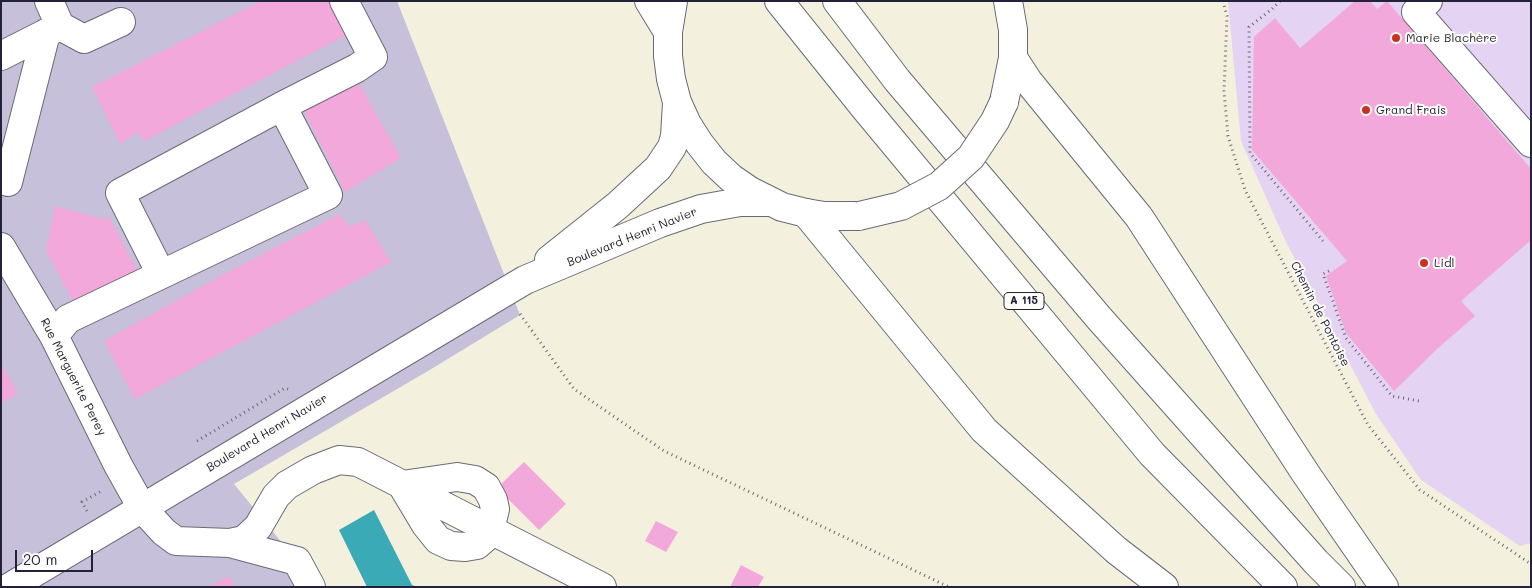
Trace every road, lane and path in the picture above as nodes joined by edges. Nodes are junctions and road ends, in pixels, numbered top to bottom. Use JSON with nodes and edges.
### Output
{"nodes":[{"id":1,"x":49,"y":1,"type":"edge"},
{"id":2,"x":344,"y":1,"type":"edge"},
{"id":3,"x":648,"y":1,"type":"edge"},
{"id":4,"x":673,"y":1,"type":"edge"},
{"id":5,"x":779,"y":1,"type":"edge"},
{"id":6,"x":837,"y":1,"type":"edge"},
{"id":7,"x":1223,"y":1,"type":"edge"},
{"id":8,"x":1280,"y":1,"type":"edge"},
{"id":9,"x":1428,"y":1,"type":"edge"},
{"id":10,"x":1008,"y":2,"type":"edge"},
{"id":11,"x":121,"y":22,"type":"dead end"},
{"id":12,"x":53,"y":29,"type":"junction"},
{"id":13,"x":668,"y":32,"type":"junction"},
{"id":14,"x":1,"y":56,"type":"edge"},
{"id":15,"x":1013,"y":58,"type":"junction"},
{"id":16,"x":677,"y":102,"type":"junction"},
{"id":17,"x":282,"y":106,"type":"junction"},
{"id":18,"x":1531,"y":143,"type":"edge"},
{"id":19,"x":8,"y":182,"type":"dead end"},
{"id":20,"x":771,"y":202,"type":"junction"},
{"id":21,"x":806,"y":213,"type":"junction"},
{"id":22,"x":1323,"y":241,"type":"dead end"},
{"id":23,"x":1,"y":248,"type":"edge"},
{"id":24,"x":1329,"y":271,"type":"dead end"},
{"id":25,"x":161,"y":274,"type":"junction"},
{"id":26,"x":514,"y":286,"type":"junction"},
{"id":27,"x":54,"y":336,"type":"junction"},
{"id":28,"x":293,"y":390,"type":"dead end"},
{"id":29,"x":1419,"y":402,"type":"dead end"},
{"id":30,"x":196,"y":442,"type":"dead end"},
{"id":31,"x":402,"y":485,"type":"junction"},
{"id":32,"x":142,"y":508,"type":"junction"},
{"id":33,"x":490,"y":530,"type":"junction"},
{"id":34,"x":230,"y":543,"type":"junction"},
{"id":35,"x":1531,"y":564,"type":"edge"},
{"id":36,"x":10,"y":587,"type":"edge"},
{"id":37,"x":311,"y":587,"type":"edge"},
{"id":38,"x":602,"y":587,"type":"edge"},
{"id":39,"x":948,"y":587,"type":"edge"},
{"id":40,"x":1164,"y":587,"type":"edge"},
{"id":41,"x":1284,"y":587,"type":"edge"},
{"id":42,"x":1341,"y":587,"type":"edge"},
{"id":43,"x":1384,"y":587,"type":"edge"}],
"edges":[{"from":1,"to":12,"type":"main road"},
{"from":2,"to":17,"type":"main road"},
{"from":3,"to":13,"type":"main road"},
{"from":4,"to":13,"type":"main road"},
{"from":5,"to":41,"type":"main road","number":"A 115"},
{"from":6,"to":42,"type":"main road"},
{"from":7,"to":35,"type":"path","name":"Chemin de Pontoise"},
{"from":8,"to":22,"type":"path"},
{"from":9,"to":18,"type":"main road"},
{"from":10,"to":15,"type":"main road"},
{"from":11,"to":12,"type":"main road"},
{"from":12,"to":14,"type":"main road"},
{"from":12,"to":19,"type":"main road"},
{"from":13,"to":16,"type":"main road"},
{"from":15,"to":21,"type":"main road","bridge":true},
{"from":15,"to":43,"type":"main road"},
{"from":16,"to":20,"type":"main road"},
{"from":16,"to":26,"type":"main road","name":"Boulevard Henri Navier"},
{"from":17,"to":25,"type":"main road"},
{"from":17,"to":25,"type":"main road"},
{"from":20,"to":21,"type":"main road"},
{"from":20,"to":26,"type":"main road","name":"Boulevard Henri Navier"},
{"from":21,"to":40,"type":"main road"},
{"from":23,"to":27,"type":"main road","name":"Rue Marguerite Perey"},
{"from":24,"to":29,"type":"path"},
{"from":25,"to":27,"type":"main road"},
{"from":26,"to":32,"type":"main road","name":"Boulevard Henri Navier"},
{"from":26,"to":39,"type":"path"},
{"from":27,"to":32,"type":"main road","name":"Rue Marguerite Perey"},
{"from":28,"to":30,"type":"path"},
{"from":31,"to":33,"type":"main road"},
{"from":31,"to":33,"type":"main road"},
{"from":31,"to":34,"type":"main road"},
{"from":32,"to":34,"type":"main road","name":"Rue Marguerite Perey"},
{"from":32,"to":36,"type":"main road","name":"Boulevard Henri Navier"},
{"from":33,"to":38,"type":"main road"},
{"from":34,"to":37,"type":"main road"}]}
